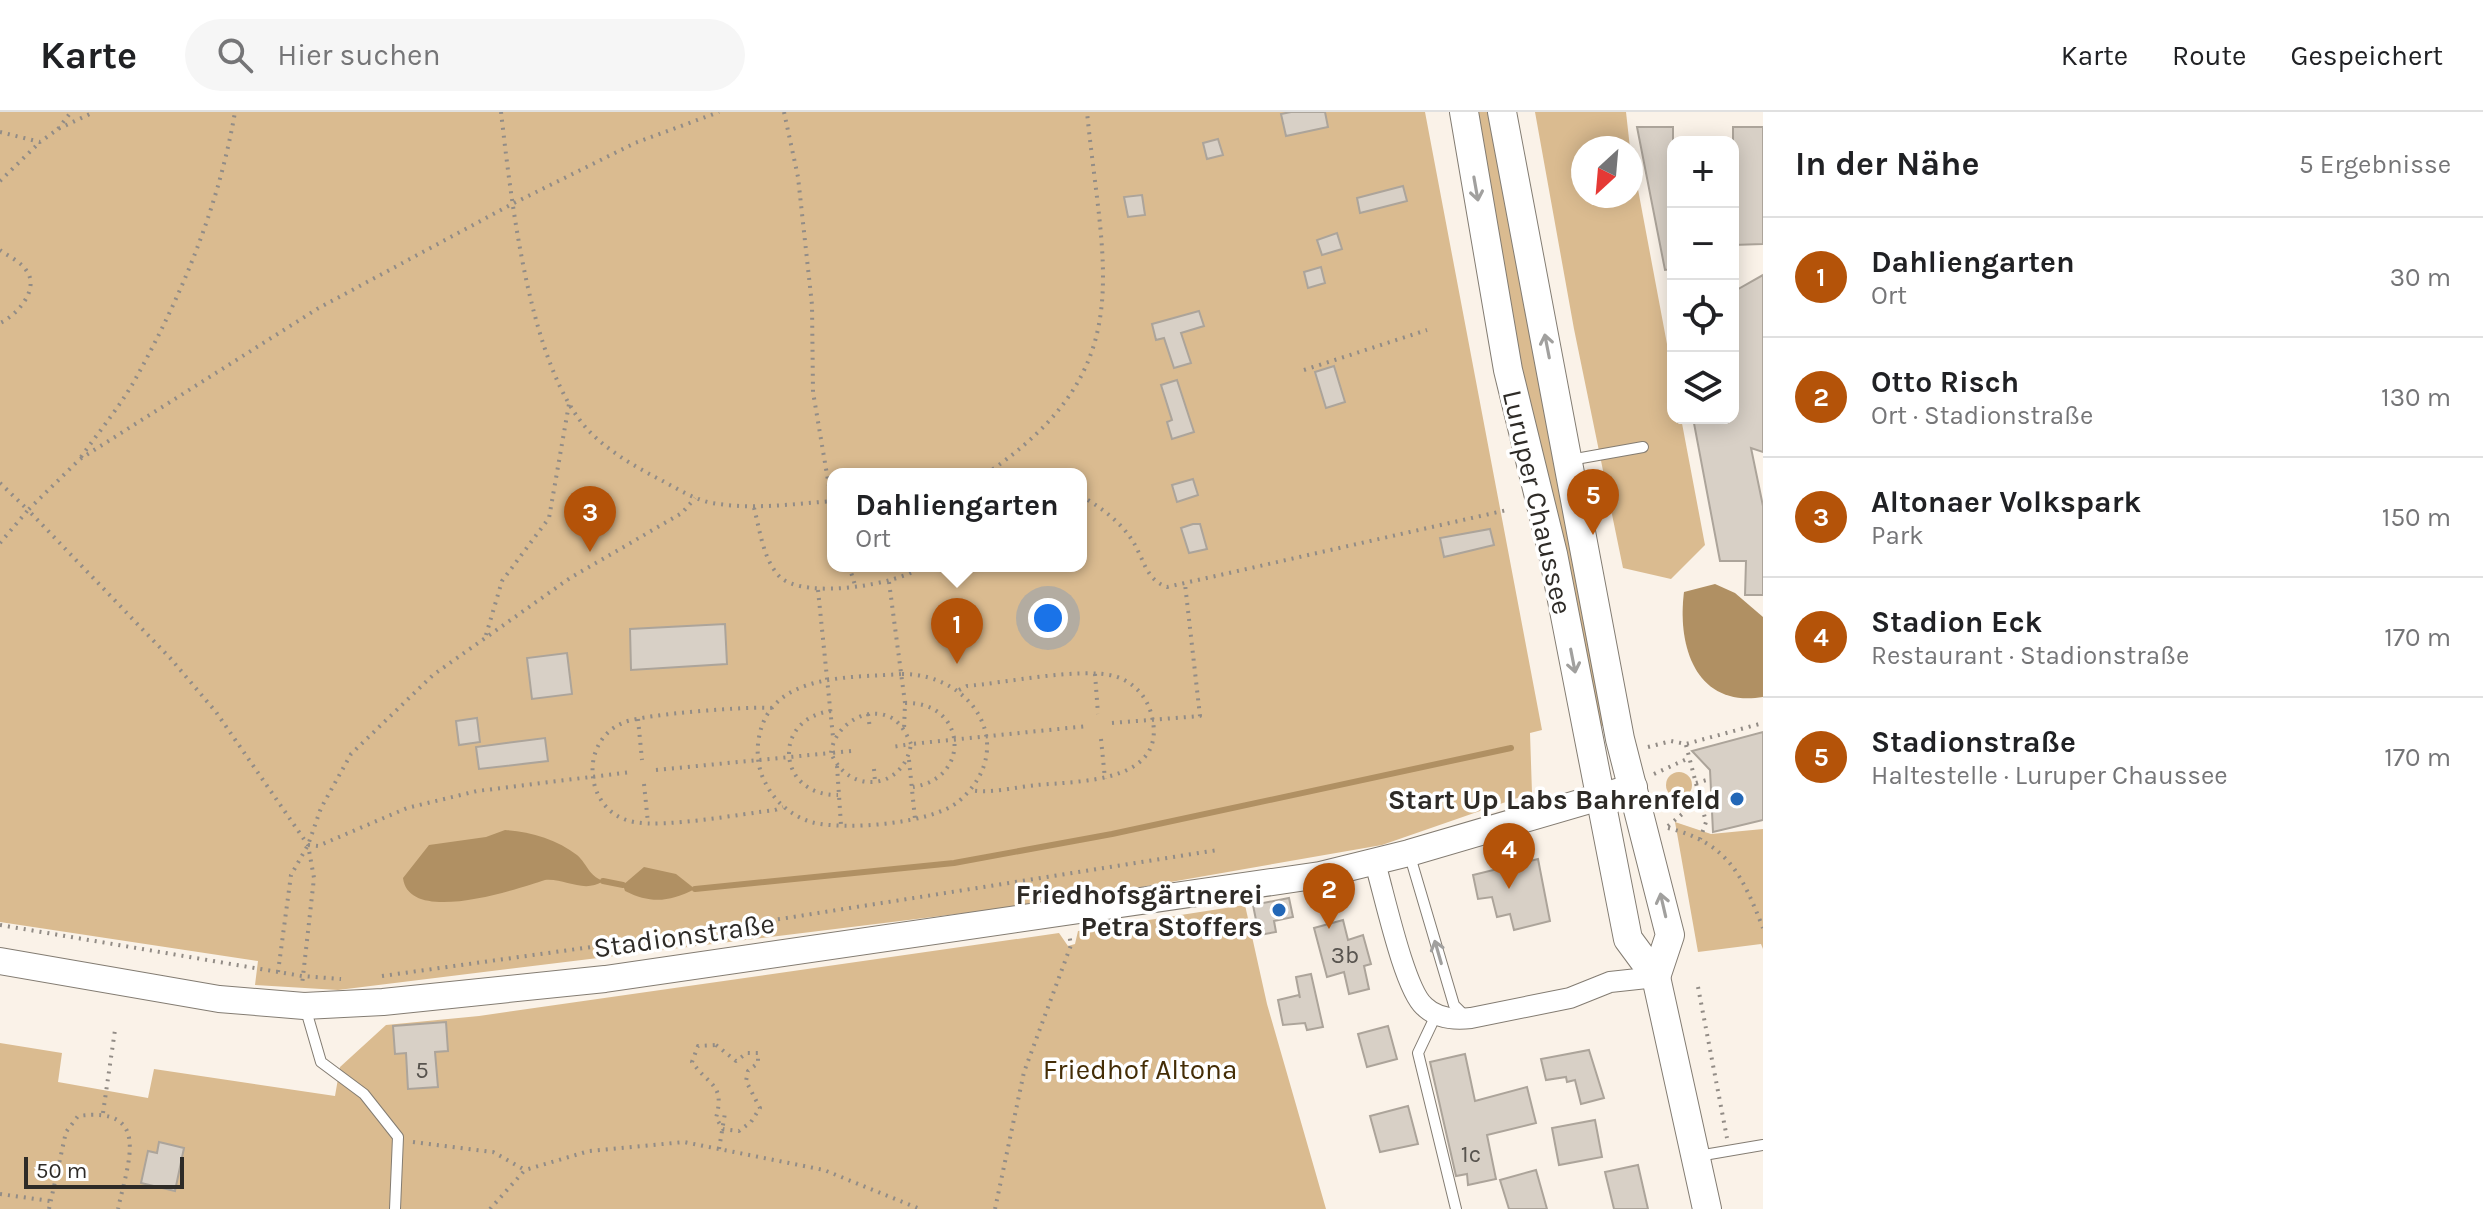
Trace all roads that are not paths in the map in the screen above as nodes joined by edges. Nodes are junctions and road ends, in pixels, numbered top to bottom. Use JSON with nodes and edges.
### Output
{"nodes":[{"id":1,"x":1464,"y":112,"type":"edge"},
{"id":2,"x":1502,"y":112,"type":"edge"},
{"id":3,"x":1643,"y":447,"type":"dead end"},
{"id":4,"x":1568,"y":461,"type":"junction"},
{"id":5,"x":1644,"y":780,"type":"junction"},
{"id":6,"x":1599,"y":797,"type":"junction"},
{"id":7,"x":1409,"y":853,"type":"junction"},
{"id":8,"x":1375,"y":863,"type":"junction"},
{"id":9,"x":0,"y":961,"type":"edge"},
{"id":10,"x":1656,"y":977,"type":"junction"},
{"id":11,"x":304,"y":1006,"type":"junction"},
{"id":12,"x":1436,"y":1015,"type":"junction"},
{"id":13,"x":1471,"y":1018,"type":"junction"},
{"id":14,"x":1763,"y":1145,"type":"edge"},
{"id":15,"x":1696,"y":1156,"type":"junction"},
{"id":16,"x":395,"y":1209,"type":"edge"},
{"id":17,"x":1456,"y":1209,"type":"edge"},
{"id":18,"x":1707,"y":1209,"type":"edge"}],
"edges":[{"from":1,"to":6,"type":"main road","name":"Luruper Chaussee","one_way":true},
{"from":4,"to":2,"type":"main road","name":"Luruper Chaussee","one_way":true},
{"from":3,"to":4,"type":"lane"},
{"from":4,"to":5,"type":"main road","name":"Luruper Chaussee"},
{"from":5,"to":6,"type":"street","name":"Stadionstraße"},
{"from":10,"to":5,"type":"main road","name":"Luruper Chaussee","one_way":true},
{"from":6,"to":7,"type":"street","name":"Stadionstraße"},
{"from":6,"to":10,"type":"main road","name":"Luruper Chaussee"},
{"from":7,"to":8,"type":"street","name":"Stadionstraße"},
{"from":13,"to":7,"type":"lane","one_way":true},
{"from":8,"to":11,"type":"street","name":"Stadionstraße"},
{"from":8,"to":12,"type":"street"},
{"from":9,"to":11,"type":"street","name":"Stadionstraße"},
{"from":10,"to":13,"type":"street"},
{"from":10,"to":15,"type":"main road"},
{"from":11,"to":16,"type":"lane"},
{"from":12,"to":13,"type":"street"},
{"from":12,"to":17,"type":"lane"},
{"from":14,"to":15,"type":"lane"},
{"from":15,"to":18,"type":"main road"}]}
